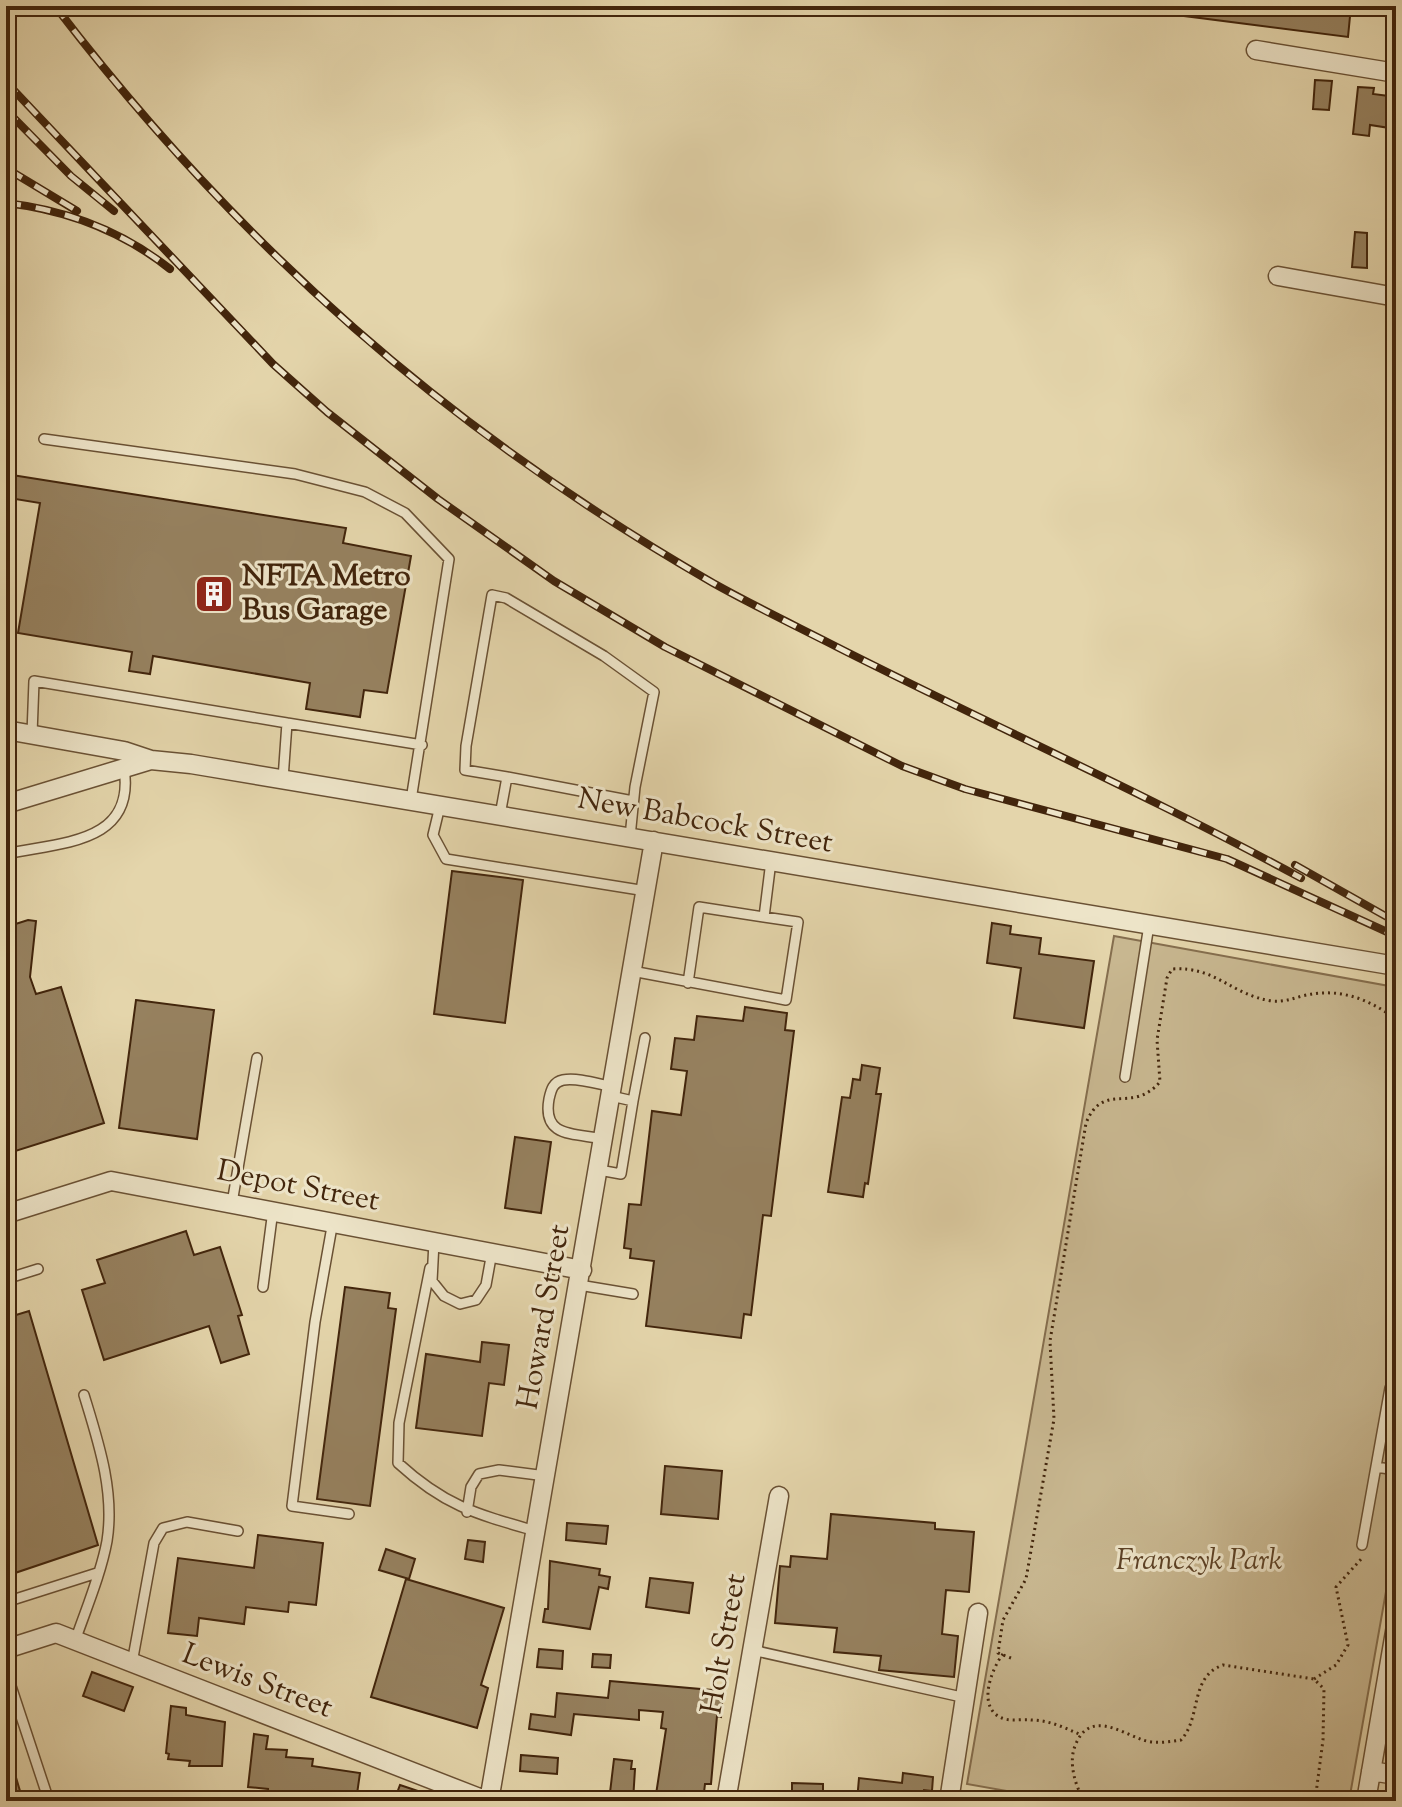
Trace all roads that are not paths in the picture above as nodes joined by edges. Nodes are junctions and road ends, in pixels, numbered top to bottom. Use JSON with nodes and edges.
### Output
{"nodes":[{"id":1,"x":1256,"y":50,"type":"dead end"},
{"id":2,"x":1396,"y":73,"type":"edge"},
{"id":3,"x":1278,"y":276,"type":"dead end"},
{"id":4,"x":1396,"y":297,"type":"edge"},
{"id":5,"x":44,"y":439,"type":"dead end"},
{"id":6,"x":287,"y":723,"type":"junction"},
{"id":7,"x":6,"y":730,"type":"edge"},
{"id":8,"x":32,"y":734,"type":"junction"},
{"id":9,"x":422,"y":745,"type":"junction"},
{"id":10,"x":151,"y":760,"type":"junction"},
{"id":11,"x":124,"y":768,"type":"junction"},
{"id":12,"x":507,"y":777,"type":"junction"},
{"id":13,"x":283,"y":779,"type":"junction"},
{"id":14,"x":411,"y":800,"type":"junction"},
{"id":15,"x":633,"y":801,"type":"junction"},
{"id":16,"x":6,"y":804,"type":"edge"},
{"id":17,"x":440,"y":806,"type":"junction"},
{"id":18,"x":500,"y":815,"type":"junction"},
{"id":19,"x":630,"y":837,"type":"junction"},
{"id":20,"x":654,"y":841,"type":"junction"},
{"id":21,"x":6,"y":854,"type":"edge"},
{"id":22,"x":771,"y":861,"type":"junction"},
{"id":23,"x":646,"y":891,"type":"junction"},
{"id":24,"x":764,"y":917,"type":"junction"},
{"id":25,"x":1149,"y":925,"type":"junction"},
{"id":26,"x":1396,"y":966,"type":"edge"},
{"id":27,"x":632,"y":971,"type":"junction"},
{"id":28,"x":688,"y":983,"type":"junction"},
{"id":29,"x":645,"y":1038,"type":"dead end"},
{"id":30,"x":257,"y":1058,"type":"dead end"},
{"id":31,"x":1125,"y":1077,"type":"dead end"},
{"id":32,"x":612,"y":1092,"type":"junction"},
{"id":33,"x":633,"y":1101,"type":"junction"},
{"id":34,"x":604,"y":1139,"type":"junction"},
{"id":35,"x":599,"y":1170,"type":"junction"},
{"id":36,"x":232,"y":1203,"type":"junction"},
{"id":37,"x":273,"y":1210,"type":"junction"},
{"id":38,"x":6,"y":1214,"type":"edge"},
{"id":39,"x":333,"y":1221,"type":"junction"},
{"id":40,"x":434,"y":1241,"type":"junction"},
{"id":41,"x":492,"y":1252,"type":"junction"},
{"id":42,"x":430,"y":1268,"type":"junction"},
{"id":43,"x":38,"y":1269,"type":"dead end"},
{"id":44,"x":580,"y":1277,"type":"junction"},
{"id":45,"x":6,"y":1279,"type":"edge"},
{"id":46,"x":263,"y":1287,"type":"dead end"},
{"id":47,"x":633,"y":1294,"type":"dead end"},
{"id":48,"x":1390,"y":1388,"type":"road end"},
{"id":49,"x":84,"y":1395,"type":"dead end"},
{"id":50,"x":1376,"y":1467,"type":"junction"},
{"id":51,"x":1396,"y":1470,"type":"edge"},
{"id":52,"x":546,"y":1476,"type":"junction"},
{"id":53,"x":779,"y":1496,"type":"dead end"},
{"id":54,"x":467,"y":1512,"type":"junction"},
{"id":55,"x":349,"y":1514,"type":"dead end"},
{"id":56,"x":238,"y":1531,"type":"dead end"},
{"id":57,"x":536,"y":1531,"type":"junction"},
{"id":58,"x":1362,"y":1545,"type":"road end"},
{"id":59,"x":97,"y":1573,"type":"junction"},
{"id":60,"x":6,"y":1602,"type":"edge"},
{"id":61,"x":978,"y":1613,"type":"dead end"},
{"id":62,"x":1396,"y":1626,"type":"edge"},
{"id":63,"x":75,"y":1641,"type":"junction"},
{"id":64,"x":6,"y":1649,"type":"edge"},
{"id":65,"x":752,"y":1650,"type":"junction"},
{"id":66,"x":132,"y":1663,"type":"junction"},
{"id":67,"x":6,"y":1671,"type":"edge"},
{"id":68,"x":966,"y":1698,"type":"junction"},
{"id":69,"x":1371,"y":1771,"type":"junction"},
{"id":70,"x":1396,"y":1775,"type":"edge"},
{"id":71,"x":49,"y":1801,"type":"edge"},
{"id":72,"x":488,"y":1801,"type":"edge"},
{"id":73,"x":726,"y":1801,"type":"edge"},
{"id":74,"x":949,"y":1801,"type":"edge"},
{"id":75,"x":1366,"y":1801,"type":"edge"}],
"edges":[{"from":1,"to":2,"type":"street"},
{"from":3,"to":4,"type":"street"},
{"from":5,"to":9,"type":"lane"},
{"from":6,"to":8,"type":"lane"},
{"from":6,"to":9,"type":"lane"},
{"from":6,"to":13,"type":"lane"},
{"from":7,"to":8,"type":"street","name":"New Babcock Street"},
{"from":8,"to":10,"type":"street","name":"New Babcock Street"},
{"from":9,"to":14,"type":"lane"},
{"from":10,"to":11,"type":"street"},
{"from":10,"to":13,"type":"street","name":"New Babcock Street"},
{"from":11,"to":16,"type":"street"},
{"from":11,"to":21,"type":"lane"},
{"from":12,"to":15,"type":"lane"},
{"from":12,"to":15,"type":"lane"},
{"from":12,"to":18,"type":"lane"},
{"from":13,"to":14,"type":"street","name":"New Babcock Street"},
{"from":14,"to":17,"type":"street","name":"New Babcock Street"},
{"from":15,"to":19,"type":"lane"},
{"from":17,"to":18,"type":"street","name":"New Babcock Street"},
{"from":17,"to":23,"type":"lane"},
{"from":18,"to":19,"type":"street","name":"New Babcock Street"},
{"from":19,"to":20,"type":"street","name":"New Babcock Street"},
{"from":20,"to":22,"type":"street","name":"New Babcock Street"},
{"from":20,"to":23,"type":"street","name":"Howard Street"},
{"from":22,"to":24,"type":"lane"},
{"from":22,"to":25,"type":"street","name":"New Babcock Street"},
{"from":23,"to":27,"type":"street","name":"Howard Street"},
{"from":24,"to":28,"type":"lane"},
{"from":24,"to":28,"type":"lane"},
{"from":25,"to":26,"type":"street","name":"New Babcock Street"},
{"from":25,"to":31,"type":"lane"},
{"from":27,"to":28,"type":"lane"},
{"from":27,"to":32,"type":"street","name":"Howard Street"},
{"from":29,"to":33,"type":"lane"},
{"from":30,"to":36,"type":"lane"},
{"from":32,"to":33,"type":"lane"},
{"from":32,"to":34,"type":"street","name":"Howard Street"},
{"from":32,"to":34,"type":"lane"},
{"from":33,"to":35,"type":"lane"},
{"from":34,"to":35,"type":"street","name":"Howard Street"},
{"from":35,"to":44,"type":"street","name":"Howard Street"},
{"from":36,"to":37,"type":"street","name":"Depot Street"},
{"from":36,"to":38,"type":"street","name":"Depot Street"},
{"from":37,"to":39,"type":"street","name":"Depot Street"},
{"from":37,"to":46,"type":"lane"},
{"from":39,"to":40,"type":"street","name":"Depot Street"},
{"from":39,"to":55,"type":"lane"},
{"from":40,"to":41,"type":"street","name":"Depot Street"},
{"from":40,"to":42,"type":"lane"},
{"from":41,"to":42,"type":"lane"},
{"from":41,"to":44,"type":"street","name":"Depot Street"},
{"from":42,"to":54,"type":"lane"},
{"from":43,"to":45,"type":"lane"},
{"from":44,"to":47,"type":"lane"},
{"from":44,"to":52,"type":"street","name":"Howard Street"},
{"from":48,"to":50,"type":"lane"},
{"from":49,"to":59,"type":"lane"},
{"from":50,"to":51,"type":"lane"},
{"from":50,"to":58,"type":"lane"},
{"from":52,"to":54,"type":"lane"},
{"from":52,"to":57,"type":"street","name":"Howard Street"},
{"from":53,"to":65,"type":"street","name":"Holt Street"},
{"from":54,"to":57,"type":"lane"},
{"from":56,"to":66,"type":"lane"},
{"from":57,"to":72,"type":"street","name":"Howard Street"},
{"from":59,"to":60,"type":"lane"},
{"from":59,"to":63,"type":"lane"},
{"from":61,"to":68,"type":"street"},
{"from":62,"to":69,"type":"street"},
{"from":63,"to":64,"type":"street","name":"Lewis Street"},
{"from":63,"to":66,"type":"street","name":"Lewis Street"},
{"from":65,"to":68,"type":"lane"},
{"from":65,"to":73,"type":"street","name":"Holt Street"},
{"from":66,"to":72,"type":"street","name":"Lewis Street"},
{"from":67,"to":71,"type":"lane"},
{"from":68,"to":74,"type":"street"},
{"from":69,"to":70,"type":"street"},
{"from":69,"to":75,"type":"street"}]}
